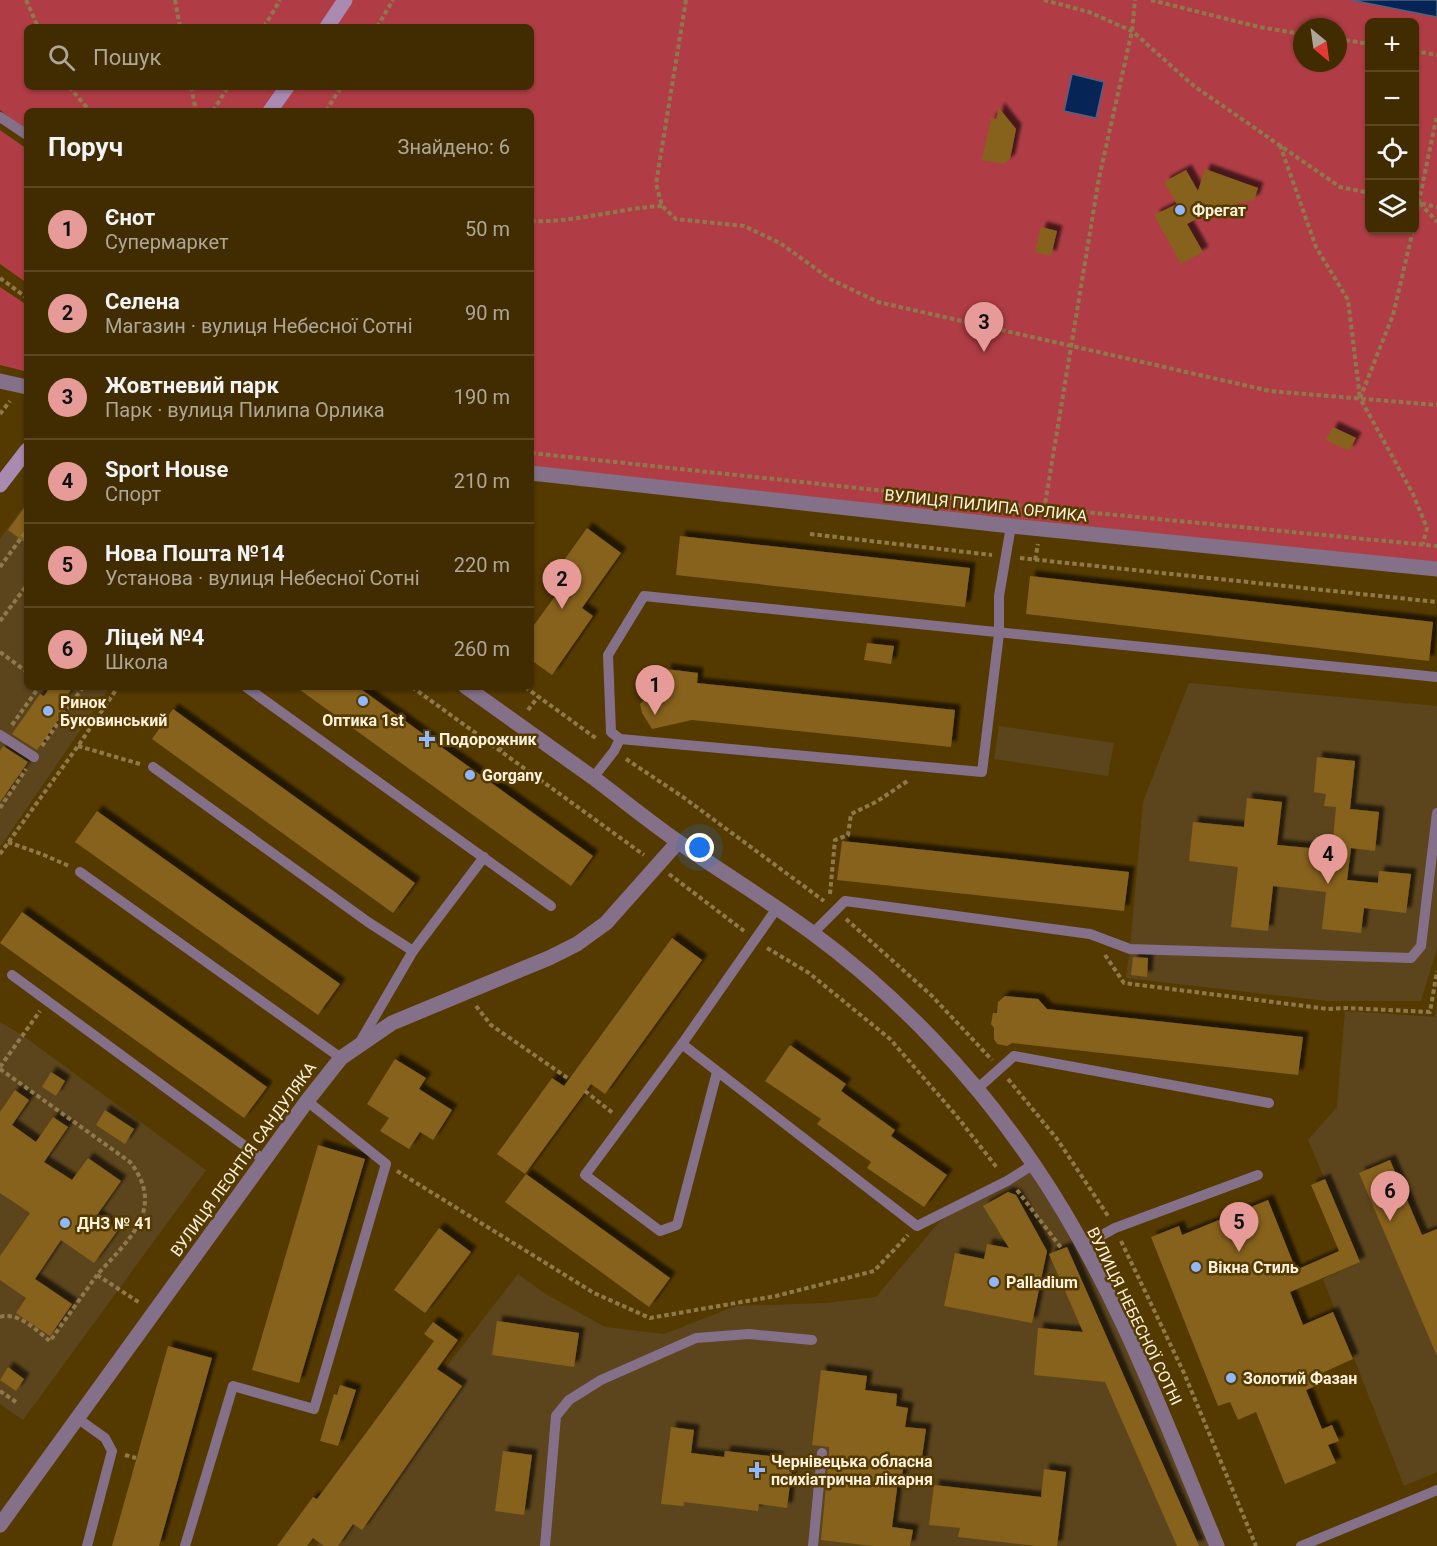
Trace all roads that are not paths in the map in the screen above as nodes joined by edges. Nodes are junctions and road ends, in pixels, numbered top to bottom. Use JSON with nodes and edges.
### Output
{"nodes":[{"id":1,"x":345,"y":0,"type":"edge"},
{"id":2,"x":329,"y":24,"type":"edge"},
{"id":3,"x":285,"y":90,"type":"edge"},
{"id":4,"x":272,"y":108,"type":"edge"},
{"id":5,"x":0,"y":117,"type":"edge"},
{"id":6,"x":24,"y":133,"type":"edge"},
{"id":7,"x":0,"y":381,"type":"edge"},
{"id":8,"x":24,"y":386,"type":"edge"},
{"id":9,"x":24,"y":454,"type":"edge"},
{"id":10,"x":534,"y":473,"type":"edge"},
{"id":11,"x":0,"y":485,"type":"edge"},
{"id":12,"x":1011,"y":526,"type":"junction"},
{"id":13,"x":1437,"y":569,"type":"edge"},
{"id":14,"x":999,"y":634,"type":"junction"},
{"id":15,"x":1437,"y":677,"type":"edge"},
{"id":16,"x":250,"y":690,"type":"edge"},
{"id":17,"x":470,"y":690,"type":"edge"},
{"id":18,"x":1,"y":736,"type":"edge"},
{"id":19,"x":620,"y":739,"type":"junction"},
{"id":20,"x":34,"y":757,"type":"dead end"},
{"id":21,"x":153,"y":767,"type":"road end"},
{"id":22,"x":592,"y":778,"type":"junction"},
{"id":23,"x":1437,"y":813,"type":"edge"},
{"id":24,"x":678,"y":842,"type":"junction"},
{"id":25,"x":484,"y":857,"type":"junction"},
{"id":26,"x":80,"y":872,"type":"road end"},
{"id":27,"x":551,"y":906,"type":"dead end"},
{"id":28,"x":777,"y":908,"type":"junction"},
{"id":29,"x":813,"y":933,"type":"junction"},
{"id":30,"x":413,"y":951,"type":"junction"},
{"id":31,"x":12,"y":975,"type":"dead end"},
{"id":32,"x":682,"y":1044,"type":"junction"},
{"id":33,"x":359,"y":1045,"type":"junction"},
{"id":34,"x":341,"y":1058,"type":"junction"},
{"id":35,"x":717,"y":1072,"type":"junction"},
{"id":36,"x":977,"y":1089,"type":"junction"},
{"id":37,"x":307,"y":1101,"type":"junction"},
{"id":38,"x":1269,"y":1103,"type":"dead end"},
{"id":39,"x":264,"y":1160,"type":"junction"},
{"id":40,"x":1034,"y":1164,"type":"junction"},
{"id":41,"x":1258,"y":1174,"type":"dead end"},
{"id":42,"x":1084,"y":1245,"type":"junction"},
{"id":43,"x":812,"y":1340,"type":"dead end"},
{"id":44,"x":77,"y":1418,"type":"junction"},
{"id":45,"x":822,"y":1453,"type":"dead end"},
{"id":46,"x":1437,"y":1491,"type":"edge"},
{"id":47,"x":1,"y":1522,"type":"edge"},
{"id":48,"x":87,"y":1546,"type":"edge"},
{"id":49,"x":185,"y":1546,"type":"edge"},
{"id":50,"x":545,"y":1546,"type":"edge"},
{"id":51,"x":813,"y":1546,"type":"edge"},
{"id":52,"x":1217,"y":1546,"type":"edge"},
{"id":53,"x":1301,"y":1546,"type":"edge"}],
"edges":[{"from":1,"to":2,"type":"main road"},
{"from":3,"to":4,"type":"main road"},
{"from":5,"to":6,"type":"lane"},
{"from":7,"to":8,"type":"street"},
{"from":9,"to":11,"type":"main road"},
{"from":10,"to":12,"type":"street","name":"ВУЛИЦЯ ПИЛИПА ОРЛИКА"},
{"from":12,"to":13,"type":"street","name":"ВУЛИЦЯ ПИЛИПА ОРЛИКА"},
{"from":12,"to":14,"type":"lane"},
{"from":14,"to":15,"type":"lane"},
{"from":14,"to":19,"type":"lane"},
{"from":14,"to":19,"type":"lane"},
{"from":16,"to":25,"type":"lane"},
{"from":17,"to":22,"type":"street","name":"ВУЛИЦЯ НЕБЕСНОЇ СОТНІ"},
{"from":18,"to":20,"type":"lane"},
{"from":19,"to":22,"type":"lane"},
{"from":21,"to":30,"type":"lane"},
{"from":22,"to":24,"type":"street","name":"ВУЛИЦЯ НЕБЕСНОЇ СОТНІ"},
{"from":23,"to":29,"type":"lane"},
{"from":24,"to":28,"type":"street","name":"ВУЛИЦЯ НЕБЕСНОЇ СОТНІ"},
{"from":24,"to":33,"type":"street","name":"ВУЛИЦЯ ЛЕОНТІЯ САНДУЛЯКА"},
{"from":25,"to":27,"type":"lane"},
{"from":25,"to":30,"type":"lane"},
{"from":26,"to":34,"type":"lane"},
{"from":28,"to":29,"type":"street","name":"ВУЛИЦЯ НЕБЕСНОЇ СОТНІ"},
{"from":28,"to":32,"type":"lane"},
{"from":29,"to":36,"type":"street","name":"ВУЛИЦЯ НЕБЕСНОЇ СОТНІ"},
{"from":30,"to":33,"type":"lane"},
{"from":31,"to":39,"type":"lane"},
{"from":32,"to":35,"type":"lane"},
{"from":32,"to":35,"type":"lane"},
{"from":33,"to":34,"type":"street","name":"ВУЛИЦЯ ЛЕОНТІЯ САНДУЛЯКА"},
{"from":34,"to":37,"type":"street","name":"ВУЛИЦЯ ЛЕОНТІЯ САНДУЛЯКА"},
{"from":35,"to":40,"type":"lane"},
{"from":36,"to":38,"type":"lane"},
{"from":36,"to":40,"type":"street","name":"ВУЛИЦЯ НЕБЕСНОЇ СОТНІ"},
{"from":37,"to":39,"type":"street","name":"ВУЛИЦЯ ЛЕОНТІЯ САНДУЛЯКА"},
{"from":37,"to":49,"type":"lane"},
{"from":39,"to":44,"type":"street","name":"ВУЛИЦЯ ЛЕОНТІЯ САНДУЛЯКА"},
{"from":40,"to":42,"type":"street","name":"ВУЛИЦЯ НЕБЕСНОЇ СОТНІ"},
{"from":41,"to":42,"type":"lane"},
{"from":42,"to":52,"type":"street","name":"ВУЛИЦЯ НЕБЕСНОЇ СОТНІ"},
{"from":43,"to":50,"type":"lane"},
{"from":44,"to":47,"type":"street","name":"ВУЛИЦЯ ЛЕОНТІЯ САНДУЛЯКА"},
{"from":44,"to":48,"type":"lane"},
{"from":45,"to":51,"type":"lane"},
{"from":46,"to":53,"type":"lane"}]}
